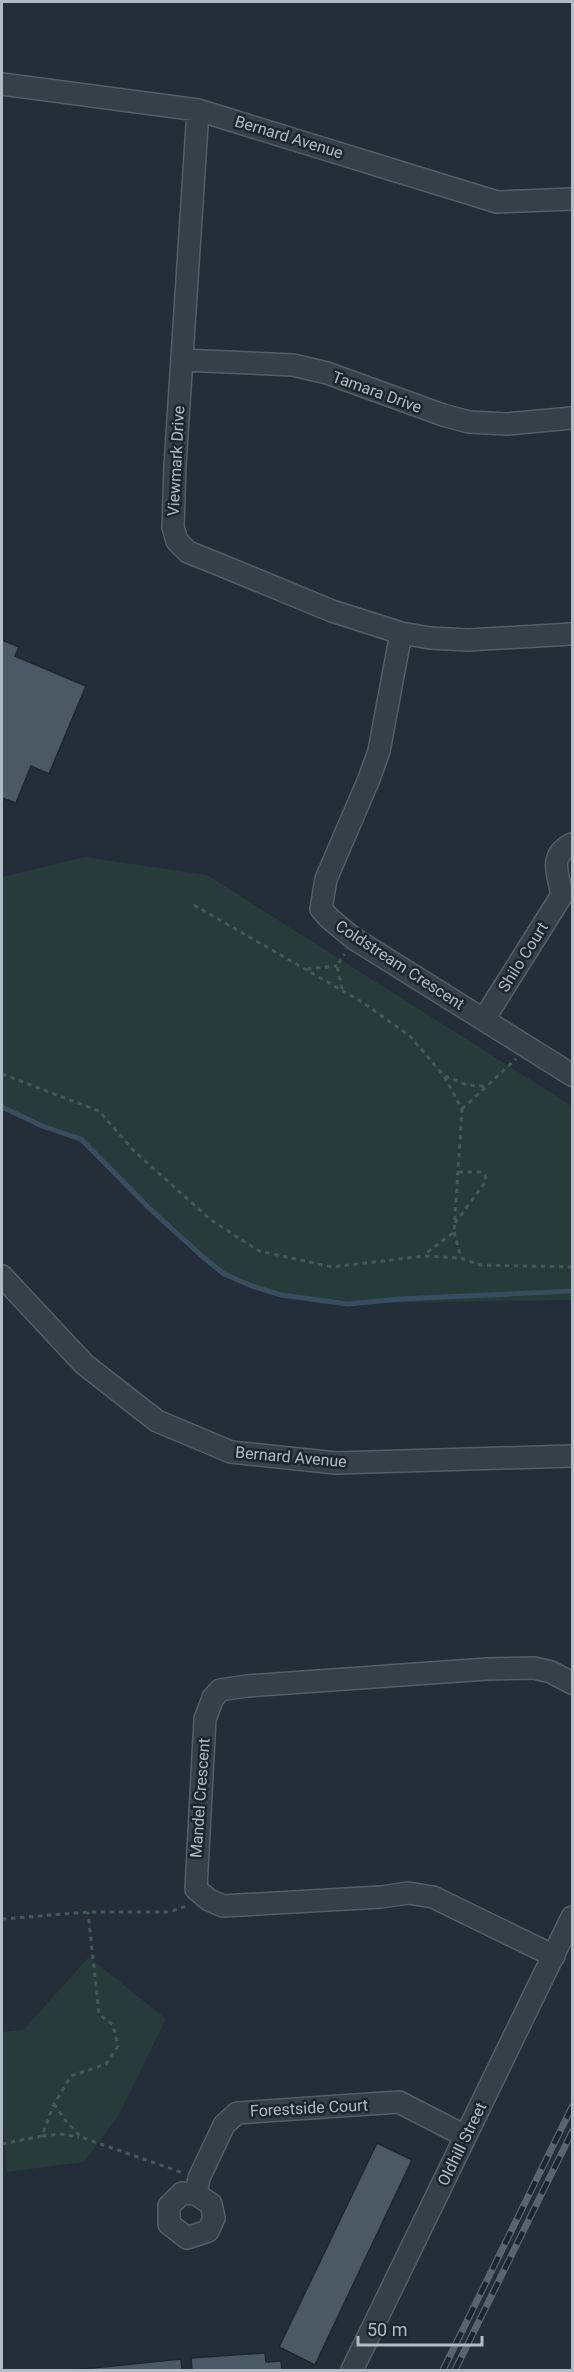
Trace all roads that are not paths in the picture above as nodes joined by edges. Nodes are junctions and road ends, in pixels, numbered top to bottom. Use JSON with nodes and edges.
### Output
{"nodes":[{"id":1,"x":2,"y":84,"type":"edge"},
{"id":2,"x":198,"y":110,"type":"junction"},
{"id":3,"x":573,"y":199,"type":"edge"},
{"id":4,"x":182,"y":360,"type":"junction"},
{"id":5,"x":573,"y":418,"type":"edge"},
{"id":6,"x":401,"y":633,"type":"junction"},
{"id":7,"x":573,"y":634,"type":"edge"},
{"id":8,"x":573,"y":844,"type":"edge"},
{"id":9,"x":567,"y":894,"type":"edge"},
{"id":10,"x":484,"y":1019,"type":"junction"},
{"id":11,"x":573,"y":1075,"type":"edge"},
{"id":12,"x":2,"y":1276,"type":"edge"},
{"id":13,"x":573,"y":1456,"type":"edge"},
{"id":14,"x":573,"y":1683,"type":"edge"},
{"id":15,"x":573,"y":1917,"type":"edge"},
{"id":16,"x":554,"y":1956,"type":"junction"},
{"id":17,"x":465,"y":2136,"type":"junction"},
{"id":18,"x":197,"y":2186,"type":"road end"},
{"id":19,"x":352,"y":2370,"type":"edge"}],
"edges":[{"from":1,"to":2,"type":"street","name":"Bernard Avenue"},
{"from":2,"to":3,"type":"street","name":"Bernard Avenue"},
{"from":2,"to":4,"type":"street","name":"Viewmark Drive"},
{"from":4,"to":5,"type":"street","name":"Tamara Drive"},
{"from":4,"to":6,"type":"street","name":"Viewmark Drive"},
{"from":6,"to":7,"type":"street","name":"Viewmark Drive"},
{"from":6,"to":10,"type":"street","name":"Coldstream Crescent"},
{"from":8,"to":9,"type":"street","name":"Shilo Court"},
{"from":9,"to":10,"type":"street","name":"Shilo Court"},
{"from":10,"to":11,"type":"street","name":"Coldstream Crescent"},
{"from":12,"to":13,"type":"street","name":"Bernard Avenue"},
{"from":14,"to":16,"type":"street","name":"Mandel Crescent"},
{"from":15,"to":16,"type":"street","name":"Oldhill Street"},
{"from":16,"to":17,"type":"street","name":"Oldhill Street"},
{"from":17,"to":18,"type":"street","name":"Forestside Court"},
{"from":17,"to":19,"type":"street","name":"Oldhill Street"}]}
